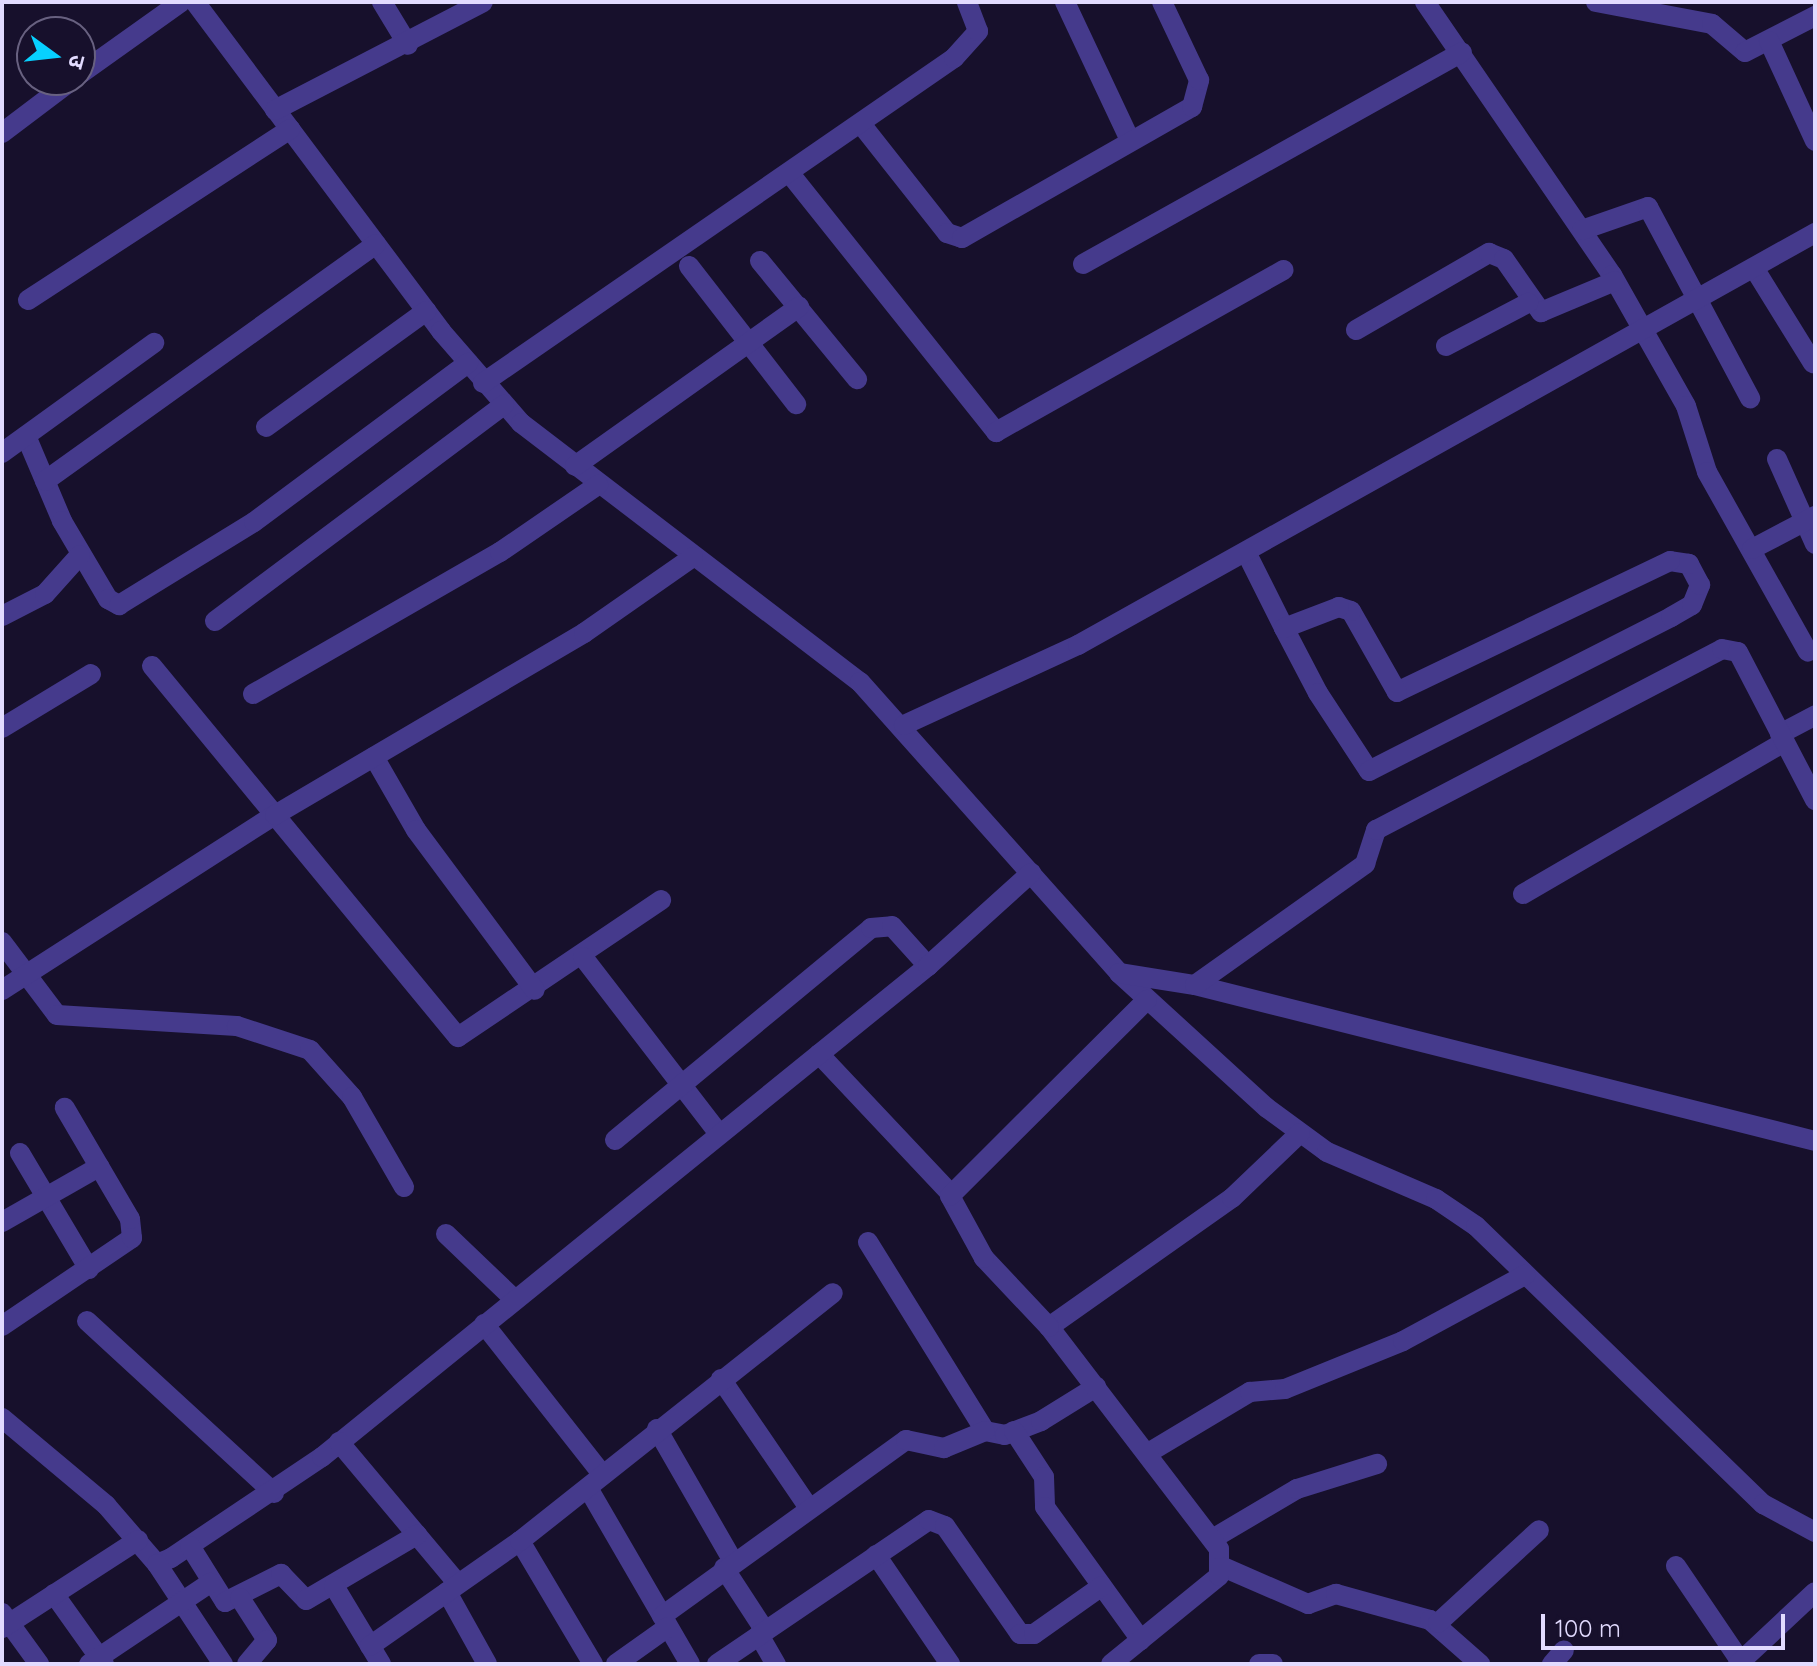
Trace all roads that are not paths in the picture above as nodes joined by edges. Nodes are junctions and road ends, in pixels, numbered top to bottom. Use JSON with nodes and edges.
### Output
{"nodes":[{"id":1,"x":181,"y":2,"type":"edge"},
{"id":2,"x":195,"y":2,"type":"edge"},
{"id":3,"x":382,"y":2,"type":"edge"},
{"id":4,"x":480,"y":2,"type":"edge"},
{"id":5,"x":967,"y":2,"type":"edge"},
{"id":6,"x":1065,"y":2,"type":"edge"},
{"id":7,"x":1162,"y":2,"type":"edge"},
{"id":8,"x":1425,"y":2,"type":"edge"},
{"id":9,"x":1596,"y":2,"type":"edge"},
{"id":10,"x":1643,"y":6,"type":"edge"},
{"id":11,"x":1815,"y":16,"type":"edge"},
{"id":12,"x":1769,"y":41,"type":"junction"},
{"id":13,"x":408,"y":45,"type":"junction"},
{"id":14,"x":1462,"y":52,"type":"junction"},
{"id":15,"x":96,"y":63,"type":"edge"},
{"id":16,"x":51,"y":96,"type":"edge"},
{"id":17,"x":275,"y":110,"type":"junction"},
{"id":18,"x":861,"y":124,"type":"junction"},
{"id":19,"x":290,"y":129,"type":"junction"},
{"id":20,"x":2,"y":133,"type":"edge"},
{"id":21,"x":1129,"y":138,"type":"junction"},
{"id":22,"x":1815,"y":141,"type":"edge"},
{"id":23,"x":791,"y":175,"type":"junction"},
{"id":24,"x":1582,"y":230,"type":"junction"},
{"id":25,"x":1815,"y":233,"type":"edge"},
{"id":26,"x":376,"y":244,"type":"junction"},
{"id":27,"x":760,"y":261,"type":"dead end"},
{"id":28,"x":1083,"y":264,"type":"dead end"},
{"id":29,"x":689,"y":266,"type":"dead end"},
{"id":30,"x":1754,"y":268,"type":"junction"},
{"id":31,"x":1284,"y":270,"type":"dead end"},
{"id":32,"x":1615,"y":281,"type":"junction"},
{"id":33,"x":1699,"y":299,"type":"junction"},
{"id":34,"x":28,"y":300,"type":"dead end"},
{"id":35,"x":1528,"y":303,"type":"junction"},
{"id":36,"x":799,"y":307,"type":"junction"},
{"id":37,"x":426,"y":311,"type":"junction"},
{"id":38,"x":1356,"y":330,"type":"dead end"},
{"id":39,"x":1643,"y":331,"type":"junction"},
{"id":40,"x":748,"y":342,"type":"junction"},
{"id":41,"x":154,"y":343,"type":"dead end"},
{"id":42,"x":1446,"y":346,"type":"dead end"},
{"id":43,"x":468,"y":363,"type":"junction"},
{"id":44,"x":1813,"y":363,"type":"edge"},
{"id":45,"x":857,"y":379,"type":"dead end"},
{"id":46,"x":483,"y":383,"type":"junction"},
{"id":47,"x":1750,"y":398,"type":"dead end"},
{"id":48,"x":796,"y":404,"type":"dead end"},
{"id":49,"x":504,"y":405,"type":"junction"},
{"id":50,"x":266,"y":427,"type":"dead end"},
{"id":51,"x":26,"y":436,"type":"junction"},
{"id":52,"x":2,"y":453,"type":"edge"},
{"id":53,"x":1777,"y":459,"type":"dead end"},
{"id":54,"x":575,"y":466,"type":"junction"},
{"id":55,"x":45,"y":481,"type":"junction"},
{"id":56,"x":598,"y":485,"type":"junction"},
{"id":57,"x":1809,"y":519,"type":"edge"},
{"id":58,"x":1815,"y":544,"type":"edge"},
{"id":59,"x":1752,"y":549,"type":"junction"},
{"id":60,"x":1246,"y":552,"type":"junction"},
{"id":61,"x":80,"y":555,"type":"junction"},
{"id":62,"x":693,"y":557,"type":"junction"},
{"id":63,"x":2,"y":616,"type":"edge"},
{"id":64,"x":215,"y":621,"type":"dead end"},
{"id":65,"x":1284,"y":628,"type":"junction"},
{"id":66,"x":1808,"y":652,"type":"dead end"},
{"id":67,"x":152,"y":666,"type":"dead end"},
{"id":68,"x":91,"y":674,"type":"dead end"},
{"id":69,"x":253,"y":694,"type":"dead end"},
{"id":70,"x":1815,"y":715,"type":"edge"},
{"id":71,"x":904,"y":725,"type":"junction"},
{"id":72,"x":2,"y":728,"type":"edge"},
{"id":73,"x":1782,"y":738,"type":"junction"},
{"id":74,"x":374,"y":757,"type":"junction"},
{"id":75,"x":1815,"y":800,"type":"edge"},
{"id":76,"x":275,"y":815,"type":"junction"},
{"id":77,"x":1031,"y":873,"type":"junction"},
{"id":78,"x":1523,"y":894,"type":"dead end"},
{"id":79,"x":661,"y":900,"type":"dead end"},
{"id":80,"x":2,"y":942,"type":"edge"},
{"id":81,"x":583,"y":957,"type":"junction"},
{"id":82,"x":928,"y":966,"type":"junction"},
{"id":83,"x":1119,"y":973,"type":"junction"},
{"id":84,"x":29,"y":976,"type":"junction"},
{"id":85,"x":1195,"y":985,"type":"junction"},
{"id":86,"x":2,"y":990,"type":"edge"},
{"id":87,"x":535,"y":990,"type":"junction"},
{"id":88,"x":1147,"y":1000,"type":"junction"},
{"id":89,"x":819,"y":1054,"type":"junction"},
{"id":90,"x":679,"y":1082,"type":"junction"},
{"id":91,"x":65,"y":1108,"type":"dead end"},
{"id":92,"x":717,"y":1131,"type":"junction"},
{"id":93,"x":1300,"y":1133,"type":"junction"},
{"id":94,"x":615,"y":1140,"type":"dead end"},
{"id":95,"x":1815,"y":1141,"type":"edge"},
{"id":96,"x":20,"y":1153,"type":"dead end"},
{"id":97,"x":99,"y":1167,"type":"junction"},
{"id":98,"x":404,"y":1187,"type":"dead end"},
{"id":99,"x":950,"y":1193,"type":"junction"},
{"id":100,"x":46,"y":1197,"type":"junction"},
{"id":101,"x":2,"y":1222,"type":"edge"},
{"id":102,"x":446,"y":1234,"type":"dead end"},
{"id":103,"x":868,"y":1242,"type":"dead end"},
{"id":104,"x":89,"y":1269,"type":"junction"},
{"id":105,"x":1525,"y":1275,"type":"junction"},
{"id":106,"x":833,"y":1293,"type":"dead end"},
{"id":107,"x":513,"y":1298,"type":"junction"},
{"id":108,"x":87,"y":1321,"type":"dead end"},
{"id":109,"x":484,"y":1324,"type":"junction"},
{"id":110,"x":2,"y":1326,"type":"edge"},
{"id":111,"x":1049,"y":1327,"type":"junction"},
{"id":112,"x":721,"y":1379,"type":"junction"},
{"id":113,"x":1096,"y":1387,"type":"junction"},
{"id":114,"x":2,"y":1418,"type":"edge"},
{"id":115,"x":657,"y":1429,"type":"junction"},
{"id":116,"x":985,"y":1431,"type":"junction"},
{"id":117,"x":1014,"y":1431,"type":"junction"},
{"id":118,"x":339,"y":1442,"type":"junction"},
{"id":119,"x":1148,"y":1453,"type":"junction"},
{"id":120,"x":1377,"y":1464,"type":"dead end"},
{"id":121,"x":596,"y":1482,"type":"junction"},
{"id":122,"x":274,"y":1493,"type":"junction"},
{"id":123,"x":807,"y":1505,"type":"junction"},
{"id":124,"x":1539,"y":1530,"type":"dead end"},
{"id":125,"x":1815,"y":1532,"type":"edge"},
{"id":126,"x":417,"y":1535,"type":"junction"},
{"id":127,"x":1214,"y":1538,"type":"junction"},
{"id":128,"x":138,"y":1540,"type":"junction"},
{"id":129,"x":520,"y":1541,"type":"junction"},
{"id":130,"x":190,"y":1546,"type":"junction"},
{"id":131,"x":876,"y":1555,"type":"junction"},
{"id":132,"x":157,"y":1564,"type":"junction"},
{"id":133,"x":729,"y":1565,"type":"junction"},
{"id":134,"x":1676,"y":1566,"type":"dead end"},
{"id":135,"x":1223,"y":1567,"type":"junction"},
{"id":136,"x":210,"y":1583,"type":"junction"},
{"id":137,"x":334,"y":1586,"type":"junction"},
{"id":138,"x":1102,"y":1586,"type":"junction"},
{"id":139,"x":452,"y":1588,"type":"junction"},
{"id":140,"x":1815,"y":1592,"type":"edge"},
{"id":141,"x":54,"y":1594,"type":"junction"},
{"id":142,"x":240,"y":1598,"type":"junction"},
{"id":143,"x":181,"y":1602,"type":"junction"},
{"id":144,"x":4,"y":1621,"type":"edge"},
{"id":145,"x":665,"y":1621,"type":"junction"},
{"id":146,"x":1438,"y":1623,"type":"junction"},
{"id":147,"x":762,"y":1633,"type":"junction"},
{"id":148,"x":1141,"y":1640,"type":"junction"},
{"id":149,"x":370,"y":1646,"type":"junction"},
{"id":150,"x":97,"y":1662,"type":"edge"},
{"id":151,"x":219,"y":1663,"type":"edge"},
{"id":152,"x":1739,"y":1663,"type":"edge"},
{"id":153,"x":39,"y":1664,"type":"edge"},
{"id":154,"x":247,"y":1664,"type":"edge"},
{"id":155,"x":381,"y":1664,"type":"edge"},
{"id":156,"x":487,"y":1664,"type":"edge"},
{"id":157,"x":593,"y":1664,"type":"edge"},
{"id":158,"x":616,"y":1664,"type":"edge"},
{"id":159,"x":690,"y":1664,"type":"edge"},
{"id":160,"x":717,"y":1664,"type":"edge"},
{"id":161,"x":776,"y":1664,"type":"edge"},
{"id":162,"x":950,"y":1664,"type":"edge"},
{"id":163,"x":1111,"y":1664,"type":"edge"},
{"id":164,"x":1259,"y":1664,"type":"edge"},
{"id":165,"x":1273,"y":1664,"type":"edge"},
{"id":166,"x":1480,"y":1664,"type":"edge"}],
"edges":[{"from":1,"to":15,"type":"street"},
{"from":2,"to":17,"type":"street"},
{"from":3,"to":13,"type":"street"},
{"from":4,"to":13,"type":"street"},
{"from":5,"to":18,"type":"street"},
{"from":6,"to":21,"type":"street"},
{"from":7,"to":21,"type":"street"},
{"from":8,"to":14,"type":"street"},
{"from":9,"to":10,"type":"street"},
{"from":10,"to":12,"type":"street"},
{"from":11,"to":12,"type":"street"},
{"from":12,"to":22,"type":"street"},
{"from":13,"to":17,"type":"street"},
{"from":14,"to":24,"type":"street"},
{"from":14,"to":28,"type":"street"},
{"from":16,"to":20,"type":"street"},
{"from":17,"to":19,"type":"street"},
{"from":18,"to":21,"type":"street"},
{"from":18,"to":23,"type":"street"},
{"from":19,"to":26,"type":"street"},
{"from":19,"to":34,"type":"street"},
{"from":23,"to":31,"type":"street"},
{"from":23,"to":46,"type":"street"},
{"from":24,"to":32,"type":"street"},
{"from":24,"to":33,"type":"street"},
{"from":25,"to":30,"type":"street"},
{"from":26,"to":37,"type":"street"},
{"from":26,"to":55,"type":"street"},
{"from":27,"to":36,"type":"street"},
{"from":29,"to":40,"type":"street"},
{"from":30,"to":33,"type":"street"},
{"from":30,"to":44,"type":"street"},
{"from":32,"to":35,"type":"street"},
{"from":32,"to":39,"type":"street"},
{"from":33,"to":39,"type":"street"},
{"from":33,"to":47,"type":"street"},
{"from":35,"to":38,"type":"street"},
{"from":35,"to":42,"type":"street"},
{"from":36,"to":40,"type":"street"},
{"from":36,"to":45,"type":"street"},
{"from":37,"to":43,"type":"street"},
{"from":37,"to":50,"type":"street"},
{"from":39,"to":59,"type":"street"},
{"from":39,"to":60,"type":"street"},
{"from":40,"to":48,"type":"street"},
{"from":40,"to":54,"type":"street"},
{"from":41,"to":51,"type":"street"},
{"from":43,"to":46,"type":"street"},
{"from":43,"to":61,"type":"street"},
{"from":46,"to":49,"type":"street"},
{"from":49,"to":54,"type":"street"},
{"from":49,"to":64,"type":"street"},
{"from":51,"to":52,"type":"street"},
{"from":51,"to":55,"type":"street"},
{"from":53,"to":57,"type":"street"},
{"from":54,"to":56,"type":"street"},
{"from":55,"to":61,"type":"street"},
{"from":56,"to":62,"type":"street"},
{"from":56,"to":69,"type":"street"},
{"from":57,"to":58,"type":"street"},
{"from":57,"to":59,"type":"street"},
{"from":59,"to":66,"type":"street"},
{"from":60,"to":65,"type":"street"},
{"from":60,"to":71,"type":"street"},
{"from":61,"to":63,"type":"street"},
{"from":62,"to":71,"type":"street"},
{"from":62,"to":74,"type":"street"},
{"from":65,"to":65,"type":"street"},
{"from":67,"to":76,"type":"street"},
{"from":68,"to":72,"type":"street"},
{"from":70,"to":73,"type":"street"},
{"from":71,"to":77,"type":"street"},
{"from":73,"to":75,"type":"street"},
{"from":73,"to":78,"type":"street"},
{"from":73,"to":85,"type":"street"},
{"from":74,"to":76,"type":"street"},
{"from":74,"to":87,"type":"street"},
{"from":76,"to":84,"type":"street"},
{"from":76,"to":87,"type":"street"},
{"from":77,"to":82,"type":"street"},
{"from":77,"to":83,"type":"street"},
{"from":79,"to":81,"type":"street"},
{"from":80,"to":84,"type":"street"},
{"from":81,"to":87,"type":"street"},
{"from":81,"to":90,"type":"street"},
{"from":82,"to":89,"type":"street"},
{"from":82,"to":90,"type":"street"},
{"from":83,"to":85,"type":"street"},
{"from":83,"to":88,"type":"street"},
{"from":84,"to":86,"type":"street"},
{"from":84,"to":98,"type":"street"},
{"from":85,"to":95,"type":"street"},
{"from":88,"to":93,"type":"street"},
{"from":88,"to":99,"type":"street"},
{"from":89,"to":92,"type":"street"},
{"from":89,"to":99,"type":"street"},
{"from":90,"to":92,"type":"street"},
{"from":90,"to":94,"type":"street"},
{"from":91,"to":97,"type":"street"},
{"from":92,"to":107,"type":"street"},
{"from":93,"to":105,"type":"street"},
{"from":93,"to":111,"type":"street"},
{"from":96,"to":100,"type":"street"},
{"from":97,"to":100,"type":"street"},
{"from":97,"to":104,"type":"street"},
{"from":99,"to":111,"type":"street"},
{"from":100,"to":101,"type":"street"},
{"from":100,"to":104,"type":"street"},
{"from":102,"to":107,"type":"street"},
{"from":103,"to":116,"type":"street"},
{"from":104,"to":110,"type":"street"},
{"from":105,"to":119,"type":"street"},
{"from":105,"to":125,"type":"street"},
{"from":106,"to":112,"type":"street"},
{"from":107,"to":109,"type":"street"},
{"from":108,"to":122,"type":"street"},
{"from":109,"to":118,"type":"street"},
{"from":109,"to":121,"type":"street"},
{"from":111,"to":113,"type":"street"},
{"from":112,"to":115,"type":"street"},
{"from":112,"to":123,"type":"street"},
{"from":113,"to":117,"type":"street"},
{"from":113,"to":119,"type":"street"},
{"from":114,"to":128,"type":"street"},
{"from":115,"to":121,"type":"street"},
{"from":115,"to":133,"type":"street"},
{"from":116,"to":117,"type":"street"},
{"from":116,"to":123,"type":"street"},
{"from":117,"to":138,"type":"street"},
{"from":118,"to":122,"type":"street"},
{"from":118,"to":126,"type":"street"},
{"from":119,"to":127,"type":"street"},
{"from":120,"to":127,"type":"street"},
{"from":121,"to":129,"type":"street"},
{"from":121,"to":145,"type":"street"},
{"from":122,"to":130,"type":"street"},
{"from":123,"to":133,"type":"street"},
{"from":124,"to":146,"type":"street"},
{"from":126,"to":137,"type":"street"},
{"from":126,"to":139,"type":"street"},
{"from":127,"to":135,"type":"street"},
{"from":128,"to":132,"type":"street"},
{"from":128,"to":141,"type":"street"},
{"from":129,"to":139,"type":"street"},
{"from":129,"to":157,"type":"street"},
{"from":130,"to":132,"type":"street"},
{"from":130,"to":136,"type":"street"},
{"from":131,"to":138,"type":"street"},
{"from":131,"to":147,"type":"street"},
{"from":131,"to":162,"type":"street"},
{"from":132,"to":143,"type":"street"},
{"from":133,"to":145,"type":"street"},
{"from":133,"to":147,"type":"street"},
{"from":134,"to":152,"type":"street"},
{"from":135,"to":146,"type":"street"},
{"from":135,"to":148,"type":"street"},
{"from":136,"to":142,"type":"street"},
{"from":136,"to":143,"type":"street"},
{"from":137,"to":142,"type":"street"},
{"from":137,"to":149,"type":"street"},
{"from":138,"to":148,"type":"street"},
{"from":139,"to":149,"type":"street"},
{"from":139,"to":156,"type":"street"},
{"from":140,"to":152,"type":"street"},
{"from":141,"to":144,"type":"street"},
{"from":141,"to":150,"type":"street"},
{"from":142,"to":154,"type":"street"},
{"from":143,"to":150,"type":"street"},
{"from":143,"to":151,"type":"street"},
{"from":144,"to":153,"type":"street"},
{"from":145,"to":158,"type":"street"},
{"from":145,"to":159,"type":"street"},
{"from":146,"to":166,"type":"street"},
{"from":147,"to":160,"type":"street"},
{"from":147,"to":161,"type":"street"},
{"from":148,"to":163,"type":"street"},
{"from":149,"to":155,"type":"street"},
{"from":164,"to":165,"type":"street"}]}
